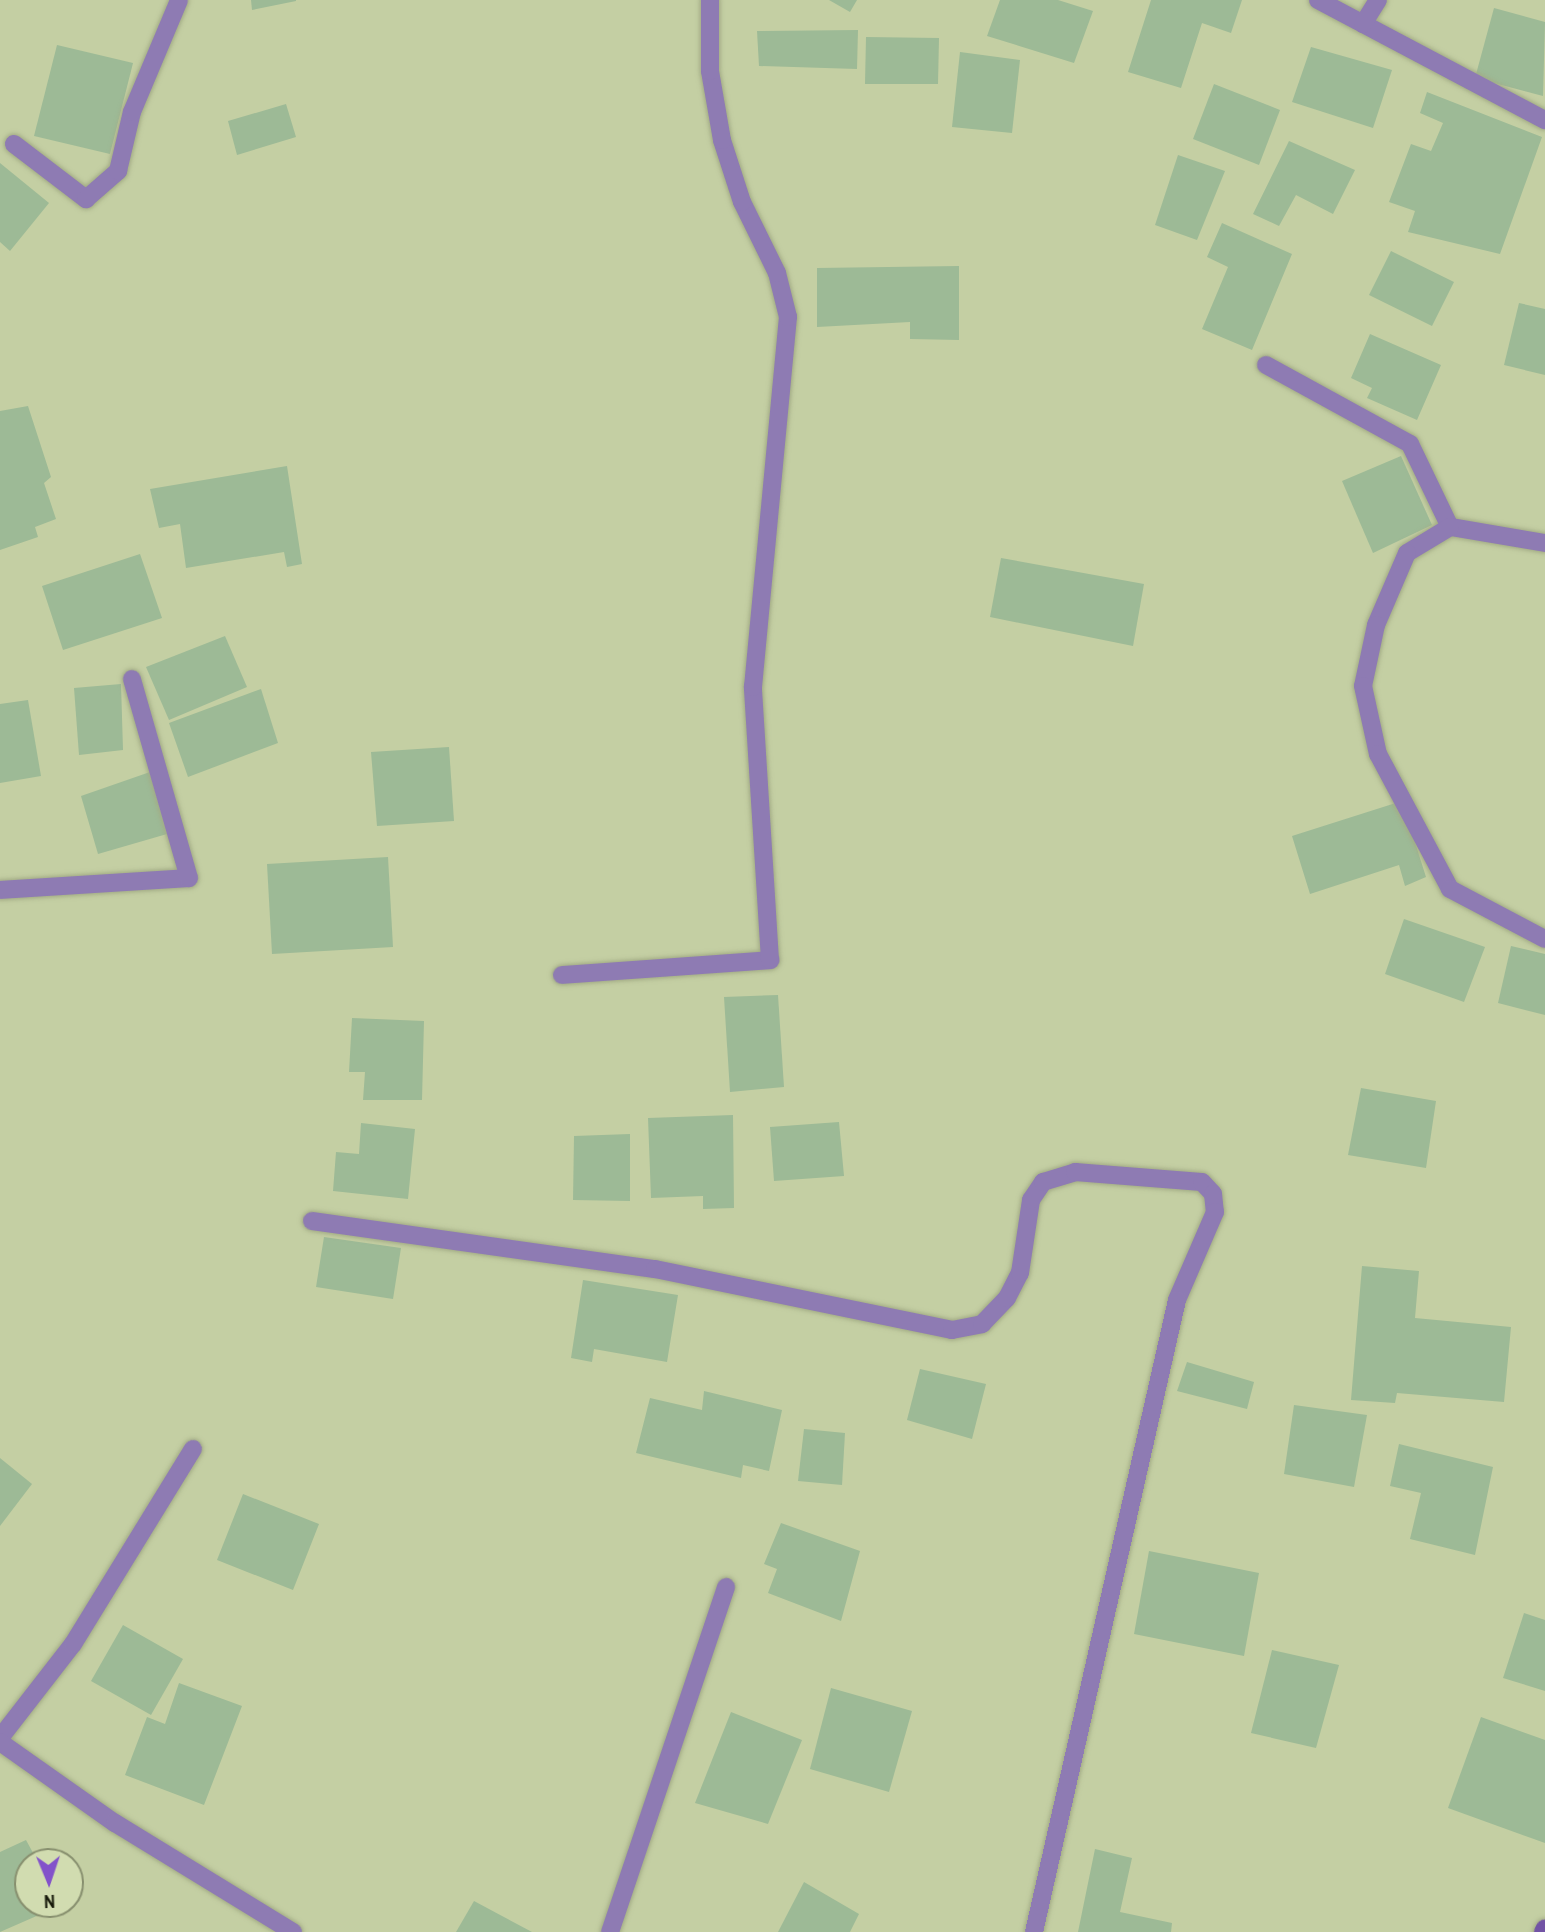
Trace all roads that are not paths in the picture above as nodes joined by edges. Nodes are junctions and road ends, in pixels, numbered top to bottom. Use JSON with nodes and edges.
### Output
{"nodes":[{"id":1,"x":178,"y":0,"type":"edge"},
{"id":2,"x":710,"y":0,"type":"edge"},
{"id":3,"x":1318,"y":0,"type":"edge"},
{"id":4,"x":1378,"y":0,"type":"edge"},
{"id":5,"x":1363,"y":24,"type":"junction"},
{"id":6,"x":1545,"y":120,"type":"edge"},
{"id":7,"x":13,"y":144,"type":"dead end"},
{"id":8,"x":1266,"y":365,"type":"dead end"},
{"id":9,"x":1450,"y":527,"type":"junction"},
{"id":10,"x":1545,"y":543,"type":"edge"},
{"id":11,"x":132,"y":679,"type":"dead end"},
{"id":12,"x":0,"y":890,"type":"edge"},
{"id":13,"x":1545,"y":939,"type":"edge"},
{"id":14,"x":562,"y":975,"type":"dead end"},
{"id":15,"x":312,"y":1221,"type":"dead end"},
{"id":16,"x":193,"y":1449,"type":"dead end"},
{"id":17,"x":726,"y":1587,"type":"dead end"},
{"id":18,"x":0,"y":1740,"type":"edge"},
{"id":19,"x":293,"y":1932,"type":"edge"},
{"id":20,"x":610,"y":1932,"type":"edge"},
{"id":21,"x":1034,"y":1932,"type":"edge"}],
"edges":[{"from":1,"to":7,"type":"street"},
{"from":2,"to":14,"type":"street"},
{"from":3,"to":5,"type":"street"},
{"from":4,"to":5,"type":"street"},
{"from":5,"to":6,"type":"street"},
{"from":8,"to":9,"type":"street"},
{"from":9,"to":10,"type":"street"},
{"from":9,"to":13,"type":"street"},
{"from":11,"to":12,"type":"street"},
{"from":15,"to":21,"type":"street"},
{"from":16,"to":18,"type":"street"},
{"from":17,"to":20,"type":"street"},
{"from":18,"to":19,"type":"street"}]}
